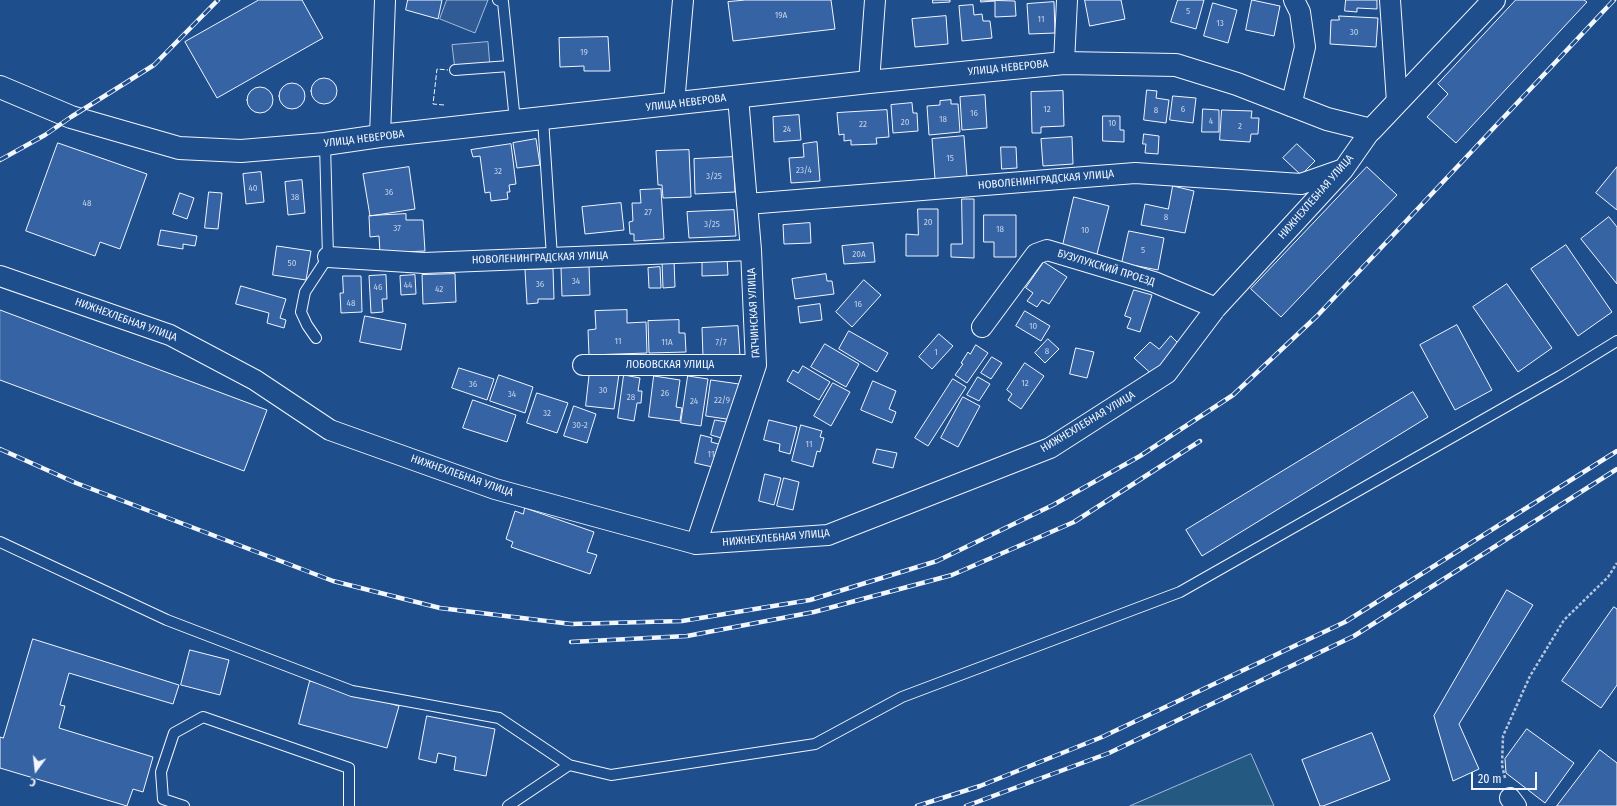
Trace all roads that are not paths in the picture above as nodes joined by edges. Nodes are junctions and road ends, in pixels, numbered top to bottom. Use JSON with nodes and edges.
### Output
{"nodes":[{"id":1,"x":385,"y":0,"type":"edge"},
{"id":2,"x":498,"y":0,"type":"edge"},
{"id":3,"x":684,"y":0,"type":"edge"},
{"id":4,"x":876,"y":0,"type":"edge"},
{"id":5,"x":1067,"y":0,"type":"edge"},
{"id":6,"x":1294,"y":0,"type":"edge"},
{"id":7,"x":1390,"y":0,"type":"edge"},
{"id":8,"x":1494,"y":0,"type":"edge"},
{"id":9,"x":1064,"y":63,"type":"junction"},
{"id":10,"x":509,"y":66,"type":"junction"},
{"id":11,"x":454,"y":70,"type":"dead end"},
{"id":12,"x":869,"y":82,"type":"junction"},
{"id":13,"x":0,"y":87,"type":"edge"},
{"id":14,"x":738,"y":97,"type":"junction"},
{"id":15,"x":1397,"y":102,"type":"junction"},
{"id":16,"x":674,"y":104,"type":"junction"},
{"id":17,"x":1291,"y":106,"type":"junction"},
{"id":18,"x":543,"y":119,"type":"junction"},
{"id":19,"x":515,"y":121,"type":"junction"},
{"id":20,"x":1371,"y":130,"type":"junction"},
{"id":21,"x":380,"y":136,"type":"junction"},
{"id":22,"x":325,"y":144,"type":"junction"},
{"id":23,"x":1343,"y":170,"type":"junction"},
{"id":24,"x":747,"y":204,"type":"junction"},
{"id":25,"x":751,"y":250,"type":"junction"},
{"id":26,"x":328,"y":257,"type":"junction"},
{"id":27,"x":552,"y":258,"type":"junction"},
{"id":28,"x":0,"y":276,"type":"edge"},
{"id":29,"x":1216,"y":308,"type":"junction"},
{"id":30,"x":982,"y":327,"type":"dead end"},
{"id":31,"x":316,"y":338,"type":"dead end"},
{"id":32,"x":1617,"y":341,"type":"edge"},
{"id":33,"x":583,"y":365,"type":"dead end"},
{"id":34,"x":756,"y":365,"type":"junction"},
{"id":35,"x":0,"y":542,"type":"edge"},
{"id":36,"x":696,"y":544,"type":"junction"},
{"id":37,"x":569,"y":766,"type":"junction"},
{"id":38,"x":184,"y":806,"type":"edge"},
{"id":39,"x":348,"y":806,"type":"edge"},
{"id":40,"x":508,"y":806,"type":"edge"}],
"edges":[{"from":1,"to":21,"type":"street"},
{"from":2,"to":10,"type":"lane"},
{"from":3,"to":16,"type":"street"},
{"from":4,"to":12,"type":"street"},
{"from":5,"to":9,"type":"street"},
{"from":6,"to":17,"type":"street"},
{"from":7,"to":15,"type":"street"},
{"from":8,"to":15,"type":"street","name":"НИЖНЕХЛЕБНАЯ УЛИЦА"},
{"from":9,"to":12,"type":"street","name":"УЛИЦА НЕВЕРОВА"},
{"from":9,"to":17,"type":"street","name":"УЛИЦА НЕВЕРОВА"},
{"from":10,"to":11,"type":"lane"},
{"from":10,"to":19,"type":"lane"},
{"from":12,"to":14,"type":"street","name":"УЛИЦА НЕВЕРОВА"},
{"from":13,"to":22,"type":"street","name":"УЛИЦА НЕВЕРОВА"},
{"from":14,"to":16,"type":"street","name":"УЛИЦА НЕВЕРОВА"},
{"from":14,"to":24,"type":"street","name":"ГАТЧИНСКАЯ УЛИЦА"},
{"from":15,"to":20,"type":"street","name":"НИЖНЕХЛЕБНАЯ УЛИЦА"},
{"from":16,"to":18,"type":"street","name":"УЛИЦА НЕВЕРОВА"},
{"from":17,"to":20,"type":"street","name":"УЛИЦА НЕВЕРОВА"},
{"from":18,"to":19,"type":"street","name":"УЛИЦА НЕВЕРОВА"},
{"from":18,"to":27,"type":"lane"},
{"from":19,"to":21,"type":"street","name":"УЛИЦА НЕВЕРОВА"},
{"from":20,"to":23,"type":"street","name":"НИЖНЕХЛЕБНАЯ УЛИЦА"},
{"from":21,"to":22,"type":"street","name":"УЛИЦА НЕВЕРОВА"},
{"from":22,"to":26,"type":"lane"},
{"from":23,"to":24,"type":"street","name":"НОВОЛЕНИНГРАДСКАЯ УЛИЦА"},
{"from":23,"to":29,"type":"street","name":"НИЖНЕХЛЕБНАЯ УЛИЦА"},
{"from":24,"to":25,"type":"street","name":"ГАТЧИНСКАЯ УЛИЦА"},
{"from":25,"to":27,"type":"street","name":"НОВОЛЕНИНГРАДСКАЯ УЛИЦА"},
{"from":25,"to":34,"type":"street","name":"ГАТЧИНСКАЯ УЛИЦА"},
{"from":26,"to":27,"type":"street","name":"НОВОЛЕНИНГРАДСКАЯ УЛИЦА"},
{"from":26,"to":31,"type":"lane"},
{"from":28,"to":36,"type":"street","name":"НИЖНЕХЛЕБНАЯ УЛИЦА"},
{"from":29,"to":30,"type":"street","name":"БУЗУЛУКСКИЙ ПРОЕЗД"},
{"from":29,"to":36,"type":"street","name":"НИЖНЕХЛЕБНАЯ УЛИЦА"},
{"from":32,"to":37,"type":"lane"},
{"from":33,"to":34,"type":"street","name":"ЛОБОВСКАЯ УЛИЦА"},
{"from":34,"to":36,"type":"street","name":"ГАТЧИНСКАЯ УЛИЦА"},
{"from":35,"to":37,"type":"lane"},
{"from":37,"to":40,"type":"lane"},
{"from":38,"to":39,"type":"lane"}]}
